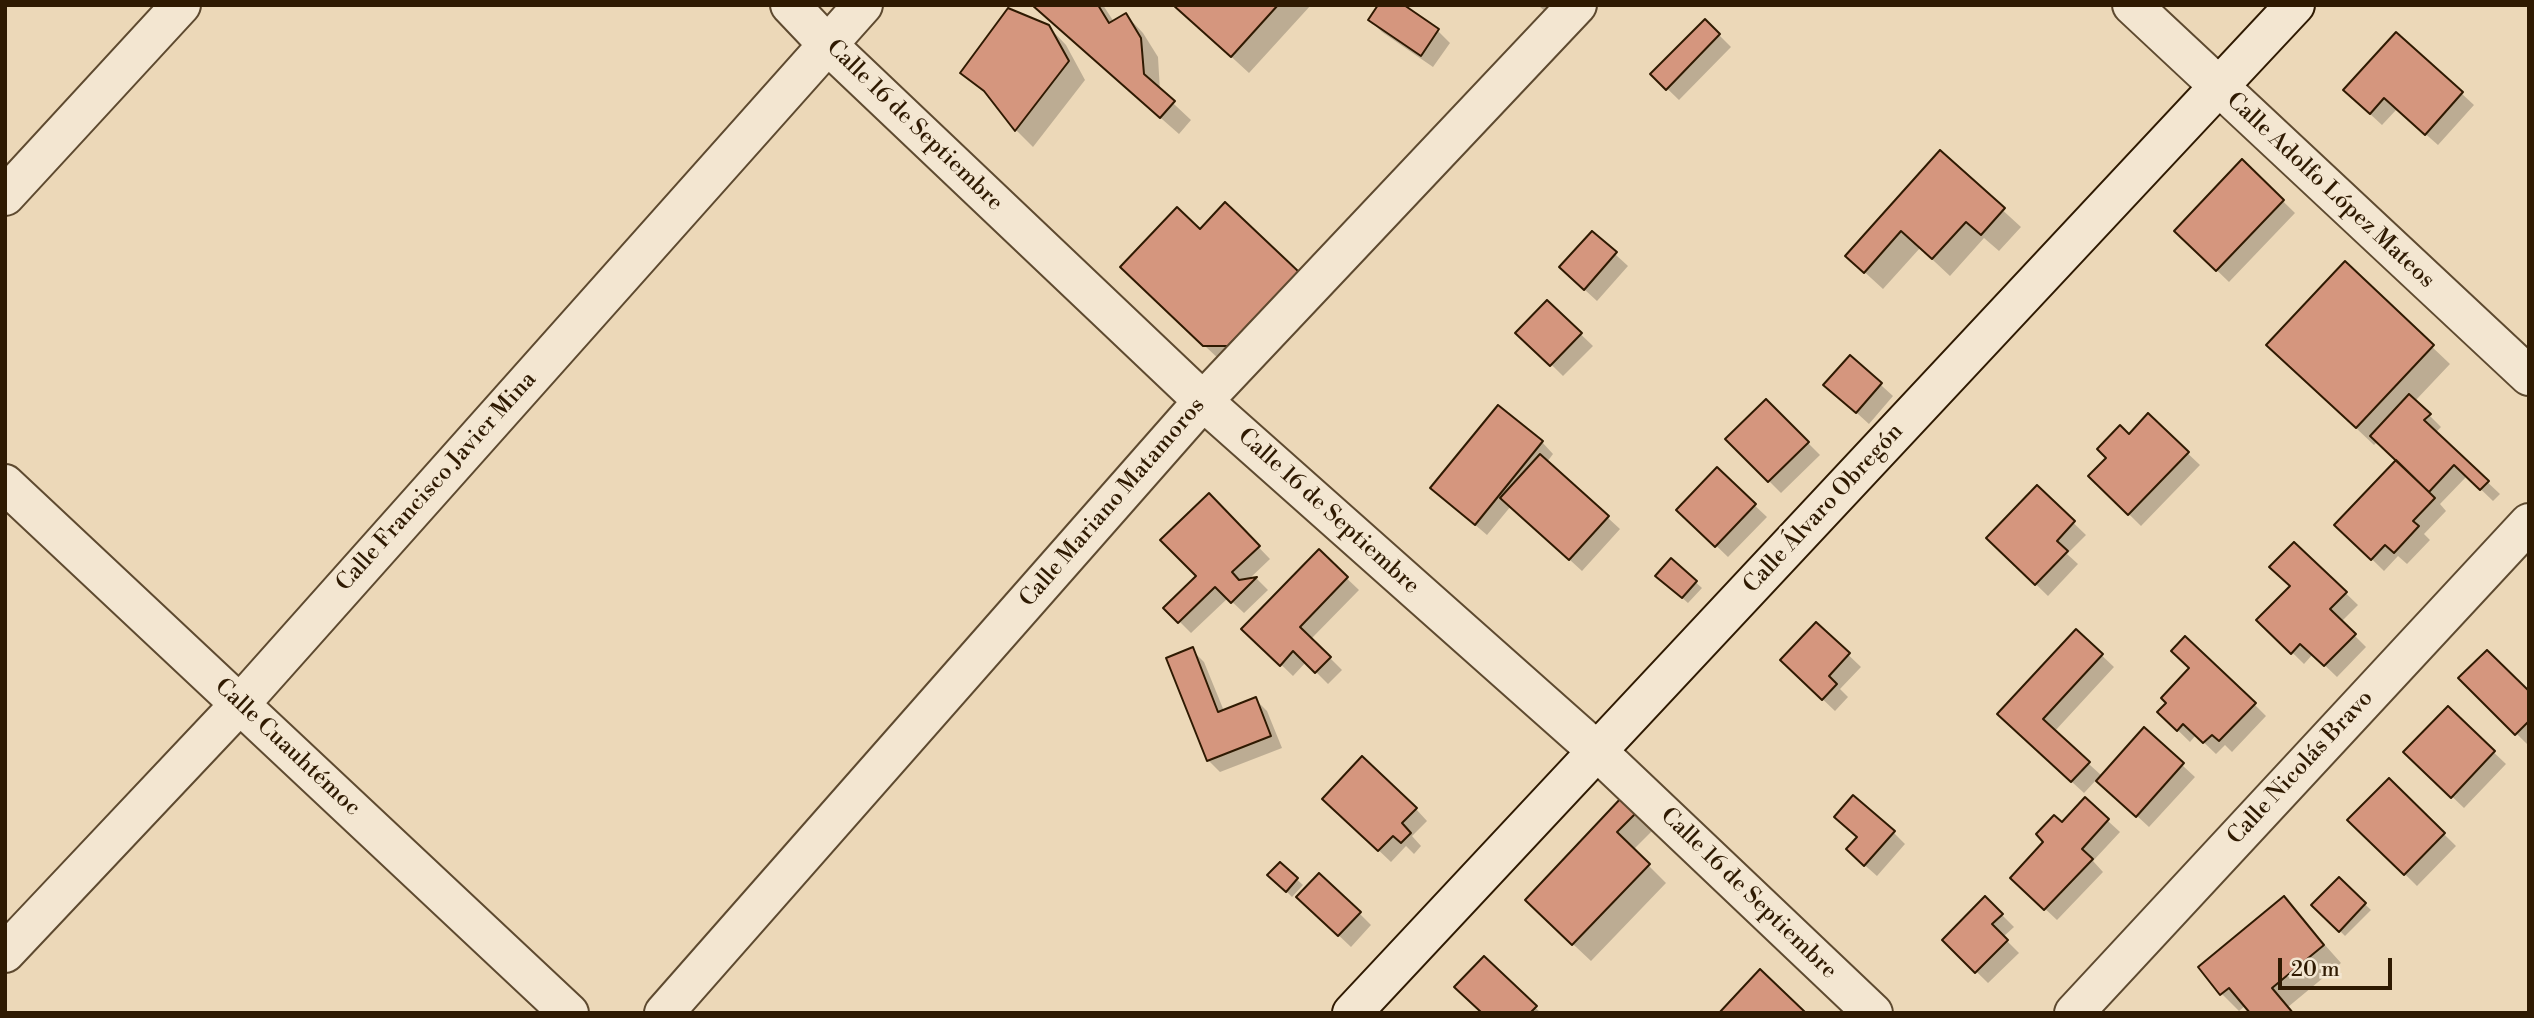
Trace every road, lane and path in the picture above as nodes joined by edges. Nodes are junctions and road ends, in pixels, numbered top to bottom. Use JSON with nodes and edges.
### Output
{"nodes":[{"id":1,"x":181,"y":5,"type":"edge"},
{"id":2,"x":790,"y":5,"type":"edge"},
{"id":3,"x":863,"y":5,"type":"edge"},
{"id":4,"x":1577,"y":5,"type":"edge"},
{"id":5,"x":2132,"y":5,"type":"edge"},
{"id":6,"x":2295,"y":5,"type":"edge"},
{"id":7,"x":827,"y":44,"type":"junction"},
{"id":8,"x":2219,"y":87,"type":"junction"},
{"id":9,"x":5,"y":196,"type":"edge"},
{"id":10,"x":2529,"y":376,"type":"edge"},
{"id":11,"x":1203,"y":401,"type":"junction"},
{"id":12,"x":5,"y":484,"type":"edge"},
{"id":13,"x":2529,"y":523,"type":"edge"},
{"id":14,"x":240,"y":704,"type":"junction"},
{"id":15,"x":1597,"y":751,"type":"junction"},
{"id":16,"x":5,"y":953,"type":"edge"},
{"id":17,"x":569,"y":1013,"type":"edge"},
{"id":18,"x":664,"y":1013,"type":"edge"},
{"id":19,"x":1352,"y":1013,"type":"edge"},
{"id":20,"x":1873,"y":1013,"type":"edge"},
{"id":21,"x":2074,"y":1013,"type":"edge"}],
"edges":[{"from":1,"to":9,"type":"street"},
{"from":2,"to":7,"type":"street","name":"Calle 16 de Septiembre"},
{"from":3,"to":7,"type":"street","name":"Calle Francisco Javier Mina"},
{"from":4,"to":11,"type":"street","name":"Calle Mariano Matamoros"},
{"from":5,"to":8,"type":"street","name":"Calle Adolfo López Mateos"},
{"from":6,"to":8,"type":"street","name":"Calle Álvaro Obregón"},
{"from":7,"to":11,"type":"street","name":"Calle 16 de Septiembre"},
{"from":7,"to":14,"type":"street","name":"Calle Francisco Javier Mina"},
{"from":8,"to":10,"type":"street","name":"Calle Adolfo López Mateos"},
{"from":8,"to":15,"type":"street","name":"Calle Álvaro Obregón"},
{"from":11,"to":15,"type":"street","name":"Calle 16 de Septiembre"},
{"from":11,"to":18,"type":"street","name":"Calle Mariano Matamoros"},
{"from":12,"to":14,"type":"street","name":"Calle Cuauhtémoc"},
{"from":13,"to":21,"type":"street","name":"Calle Nicolás Bravo"},
{"from":14,"to":16,"type":"street","name":"Calle Francisco Javier Mina"},
{"from":14,"to":17,"type":"street","name":"Calle Cuauhtémoc"},
{"from":15,"to":19,"type":"street","name":"Calle Álvaro Obregón"},
{"from":15,"to":20,"type":"street","name":"Calle 16 de Septiembre"}]}
